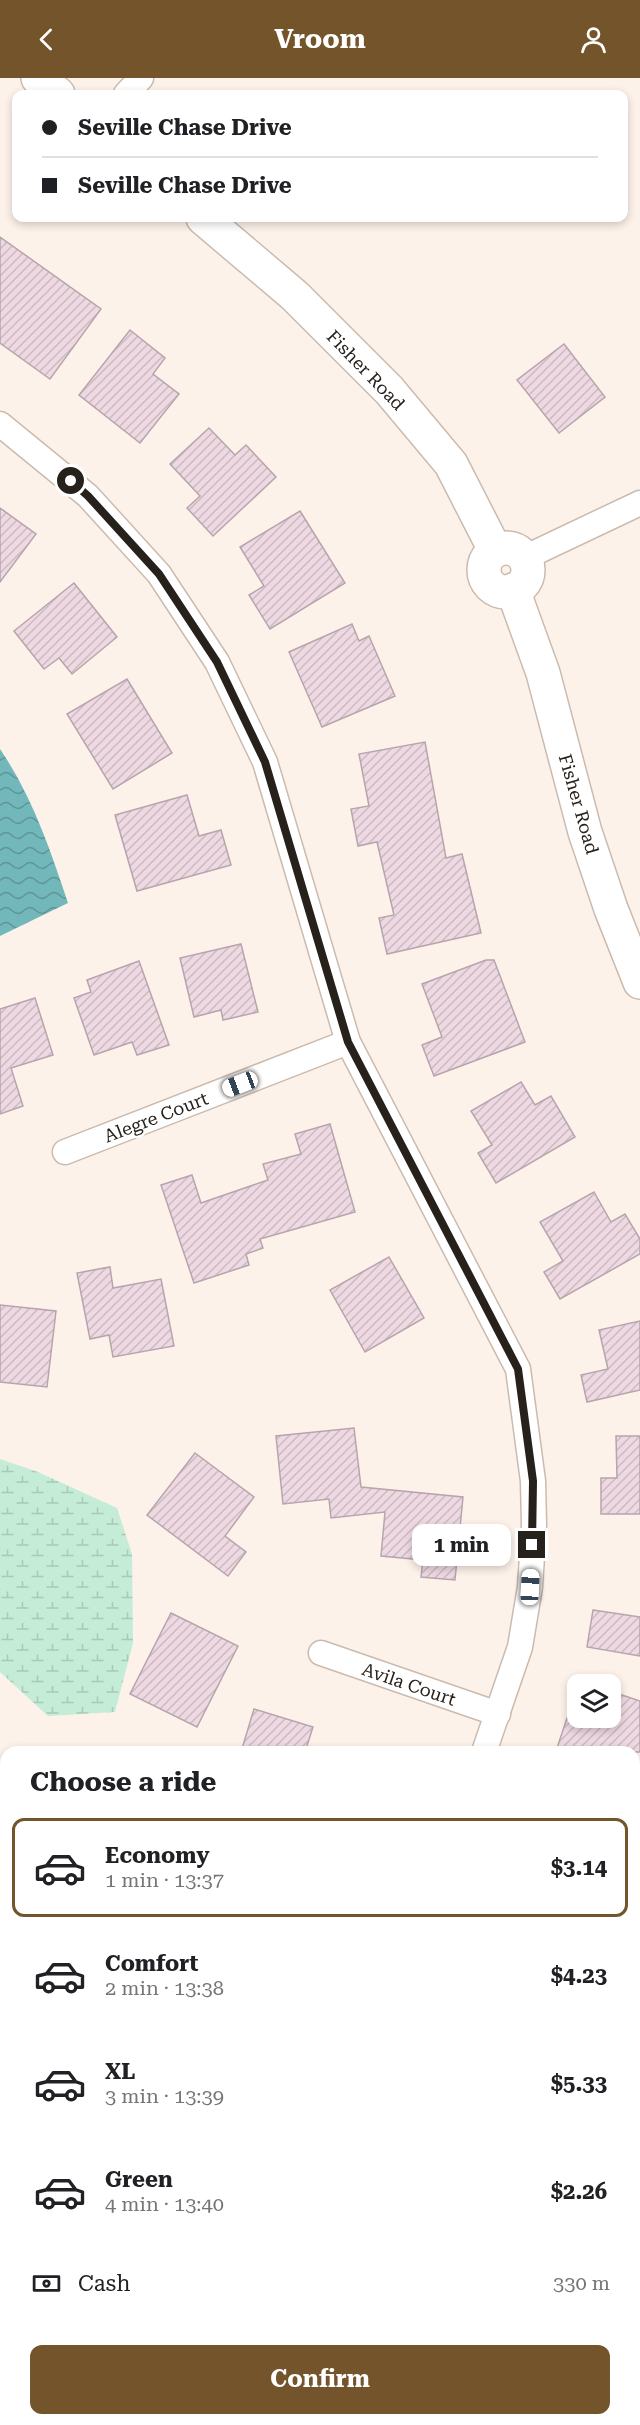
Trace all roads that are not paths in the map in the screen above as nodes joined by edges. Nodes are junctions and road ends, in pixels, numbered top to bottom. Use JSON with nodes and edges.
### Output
{"nodes":[{"id":1,"x":39,"y":78,"type":"edge"},
{"id":2,"x":141,"y":78,"type":"edge"},
{"id":3,"x":53,"y":90,"type":"edge"},
{"id":4,"x":130,"y":90,"type":"edge"},
{"id":5,"x":208,"y":222,"type":"edge"},
{"id":6,"x":0,"y":424,"type":"edge"},
{"id":7,"x":640,"y":503,"type":"edge"},
{"id":8,"x":510,"y":554,"type":"junction"},
{"id":9,"x":640,"y":982,"type":"edge"},
{"id":10,"x":348,"y":1042,"type":"junction"},
{"id":11,"x":66,"y":1152,"type":"dead end"},
{"id":12,"x":321,"y":1653,"type":"dead end"},
{"id":13,"x":498,"y":1714,"type":"junction"},
{"id":14,"x":486,"y":1746,"type":"edge"}],
"edges":[{"from":1,"to":3,"type":"street"},
{"from":2,"to":4,"type":"street"},
{"from":5,"to":8,"type":"street","name":"Fisher Road"},
{"from":6,"to":10,"type":"street"},
{"from":7,"to":8,"type":"street"},
{"from":8,"to":9,"type":"street","name":"Fisher Road"},
{"from":10,"to":11,"type":"street","name":"Alegre Court"},
{"from":10,"to":13,"type":"street"},
{"from":12,"to":13,"type":"street","name":"Avila Court"},
{"from":13,"to":14,"type":"street"}]}
